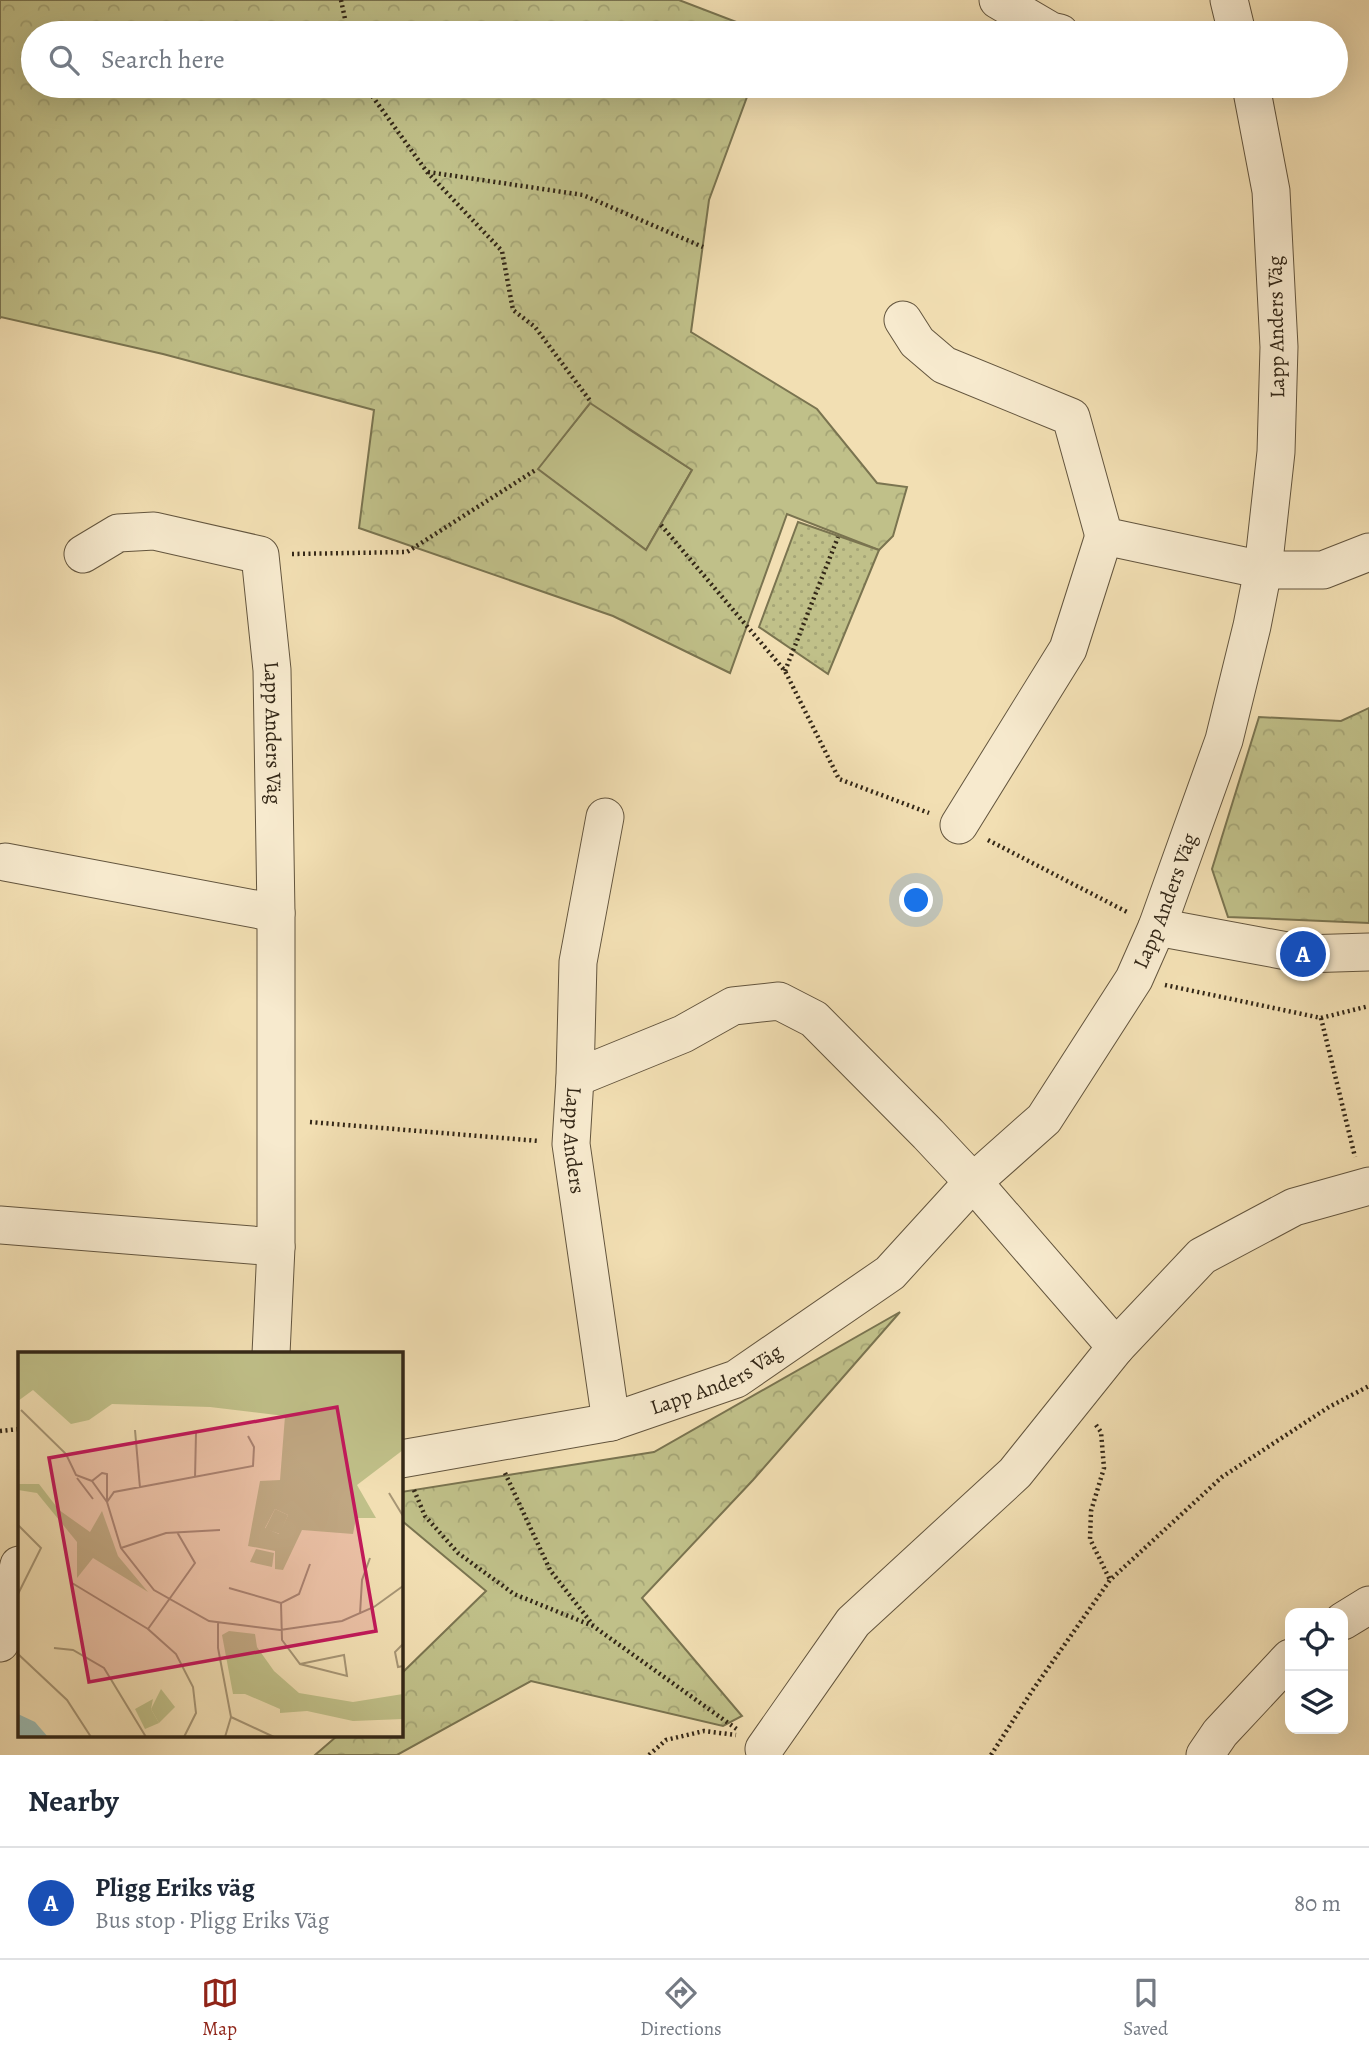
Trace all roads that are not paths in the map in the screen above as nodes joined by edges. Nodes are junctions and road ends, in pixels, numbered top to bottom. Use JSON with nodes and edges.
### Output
{"nodes":[{"id":1,"x":998,"y":0,"type":"edge"},
{"id":2,"x":1229,"y":0,"type":"edge"},
{"id":3,"x":1034,"y":21,"type":"edge"},
{"id":4,"x":1234,"y":21,"type":"edge"},
{"id":5,"x":1253,"y":98,"type":"edge"},
{"id":6,"x":903,"y":320,"type":"dead end"},
{"id":7,"x":1104,"y":536,"type":"junction"},
{"id":8,"x":1369,"y":552,"type":"edge"},
{"id":9,"x":83,"y":554,"type":"dead end"},
{"id":10,"x":1263,"y":570,"type":"junction"},
{"id":11,"x":606,"y":817,"type":"dead end"},
{"id":12,"x":960,"y":825,"type":"road end"},
{"id":13,"x":5,"y":862,"type":"dead end"},
{"id":14,"x":276,"y":913,"type":"junction"},
{"id":15,"x":1157,"y":927,"type":"junction"},
{"id":16,"x":1369,"y":952,"type":"edge"},
{"id":17,"x":575,"y":1078,"type":"junction"},
{"id":18,"x":973,"y":1182,"type":"junction"},
{"id":19,"x":1367,"y":1187,"type":"edge"},
{"id":20,"x":0,"y":1224,"type":"edge"},
{"id":21,"x":276,"y":1247,"type":"junction"},
{"id":22,"x":1116,"y":1348,"type":"junction"},
{"id":23,"x":271,"y":1352,"type":"edge"},
{"id":24,"x":611,"y":1422,"type":"junction"},
{"id":25,"x":406,"y":1470,"type":"edge"},
{"id":26,"x":18,"y":1568,"type":"edge"},
{"id":27,"x":1369,"y":1605,"type":"edge"},
{"id":28,"x":1348,"y":1618,"type":"edge"},
{"id":29,"x":0,"y":1643,"type":"edge"},
{"id":30,"x":18,"y":1648,"type":"edge"},
{"id":31,"x":0,"y":1649,"type":"edge"},
{"id":32,"x":1285,"y":1663,"type":"edge"},
{"id":33,"x":764,"y":1749,"type":"road end"},
{"id":34,"x":1205,"y":1755,"type":"edge"}],
"edges":[{"from":1,"to":3,"type":"street"},
{"from":2,"to":4,"type":"street"},
{"from":5,"to":10,"type":"street","name":"Lapp Anders Väg"},
{"from":6,"to":7,"type":"street"},
{"from":7,"to":10,"type":"street"},
{"from":7,"to":12,"type":"street"},
{"from":8,"to":10,"type":"street"},
{"from":9,"to":14,"type":"street","name":"Lapp Anders Väg"},
{"from":10,"to":15,"type":"street","name":"Lapp Anders Väg"},
{"from":11,"to":17,"type":"street","name":"Lapp Anders"},
{"from":13,"to":14,"type":"street"},
{"from":14,"to":21,"type":"street","name":"Lapp Anders Väg"},
{"from":15,"to":16,"type":"street"},
{"from":15,"to":18,"type":"street","name":"Lapp Anders Väg"},
{"from":17,"to":18,"type":"street"},
{"from":17,"to":24,"type":"street","name":"Lapp Anders"},
{"from":18,"to":22,"type":"street"},
{"from":18,"to":24,"type":"street","name":"Lapp Anders Väg"},
{"from":19,"to":22,"type":"street"},
{"from":20,"to":21,"type":"street"},
{"from":21,"to":23,"type":"street","name":"Lapp Anders Väg"},
{"from":22,"to":33,"type":"street"},
{"from":24,"to":25,"type":"street","name":"Lapp Anders Väg"},
{"from":26,"to":29,"type":"street"},
{"from":27,"to":28,"type":"street"},
{"from":30,"to":31,"type":"street"},
{"from":32,"to":34,"type":"street"}]}
